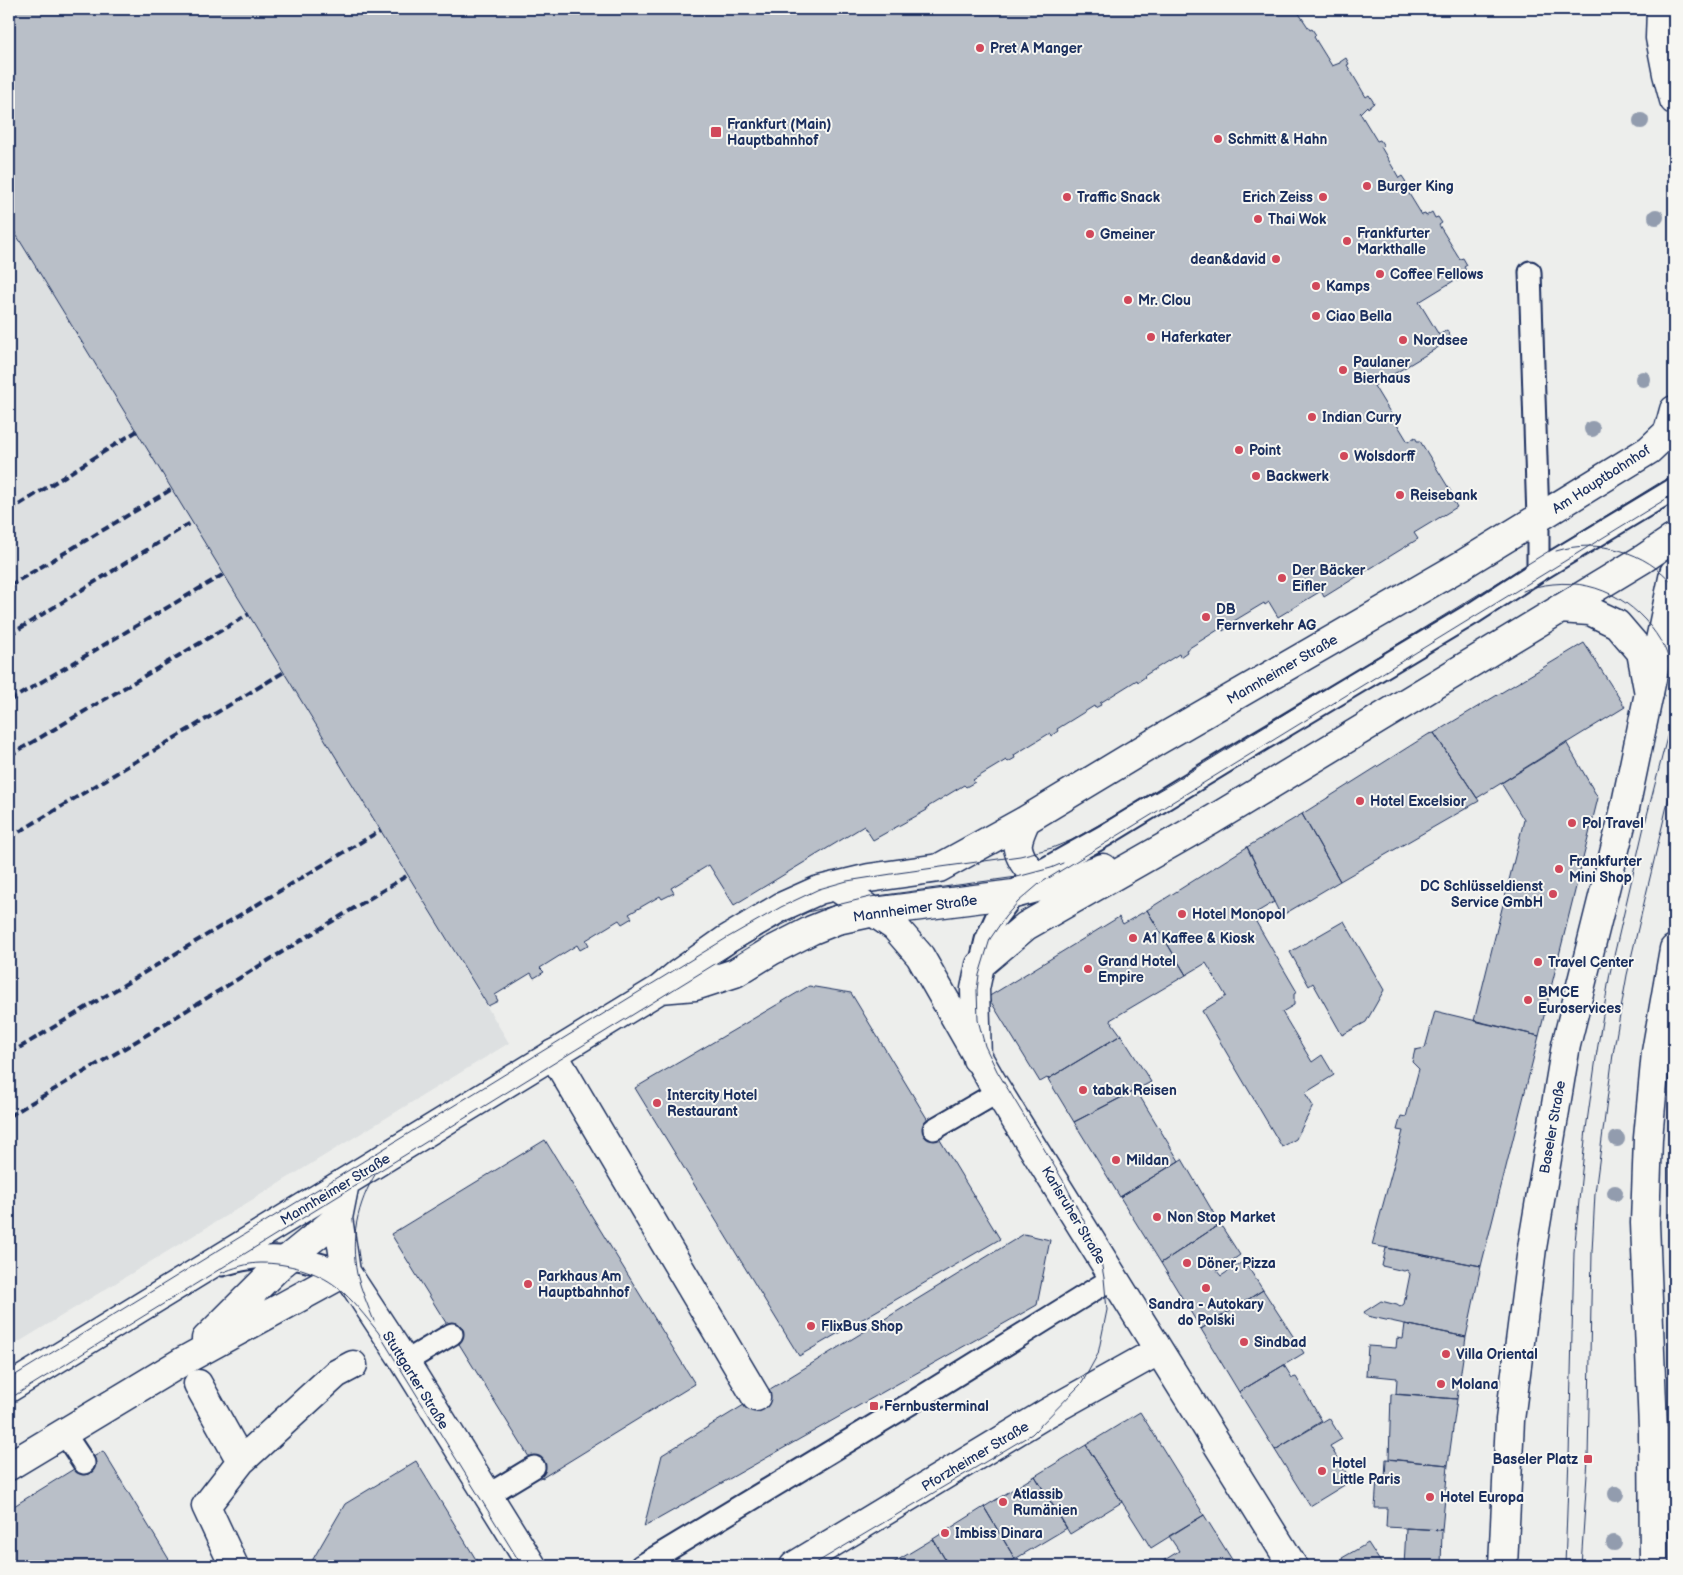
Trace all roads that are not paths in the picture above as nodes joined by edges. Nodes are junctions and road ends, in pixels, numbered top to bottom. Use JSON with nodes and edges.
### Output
{"nodes":[{"id":1,"x":1663,"y":9,"type":"edge"},
{"id":2,"x":1674,"y":31,"type":"edge"},
{"id":3,"x":1674,"y":100,"type":"edge"},
{"id":4,"x":1530,"y":272,"type":"dead end"},
{"id":5,"x":1674,"y":410,"type":"edge"},
{"id":6,"x":1674,"y":489,"type":"edge"},
{"id":7,"x":1538,"y":519,"type":"junction"},
{"id":8,"x":1674,"y":538,"type":"edge"},
{"id":9,"x":1538,"y":572,"type":"junction"},
{"id":10,"x":1674,"y":573,"type":"edge"},
{"id":11,"x":1559,"y":609,"type":"junction"},
{"id":12,"x":1650,"y":695,"type":"junction"},
{"id":13,"x":1026,"y":820,"type":"junction"},
{"id":14,"x":1212,"y":820,"type":"junction"},
{"id":15,"x":1037,"y":874,"type":"junction"},
{"id":16,"x":1063,"y":881,"type":"junction"},
{"id":17,"x":835,"y":886,"type":"junction"},
{"id":18,"x":1014,"y":894,"type":"junction"},
{"id":19,"x":874,"y":912,"type":"junction"},
{"id":20,"x":1674,"y":949,"type":"edge"},
{"id":21,"x":980,"y":965,"type":"junction"},
{"id":22,"x":660,"y":989,"type":"junction"},
{"id":23,"x":554,"y":1054,"type":"junction"},
{"id":24,"x":978,"y":1059,"type":"junction"},
{"id":25,"x":998,"y":1092,"type":"junction"},
{"id":26,"x":934,"y":1129,"type":"dead end"},
{"id":27,"x":345,"y":1183,"type":"junction"},
{"id":28,"x":338,"y":1218,"type":"junction"},
{"id":29,"x":290,"y":1257,"type":"junction"},
{"id":30,"x":200,"y":1272,"type":"junction"},
{"id":31,"x":346,"y":1272,"type":"junction"},
{"id":32,"x":1113,"y":1278,"type":"junction"},
{"id":33,"x":452,"y":1334,"type":"dead end"},
{"id":34,"x":1158,"y":1351,"type":"junction"},
{"id":35,"x":185,"y":1360,"type":"junction"},
{"id":36,"x":405,"y":1362,"type":"junction"},
{"id":37,"x":353,"y":1365,"type":"dead end"},
{"id":38,"x":9,"y":1388,"type":"edge"},
{"id":39,"x":756,"y":1397,"type":"dead end"},
{"id":40,"x":288,"y":1418,"type":"junction"},
{"id":41,"x":64,"y":1433,"type":"junction"},
{"id":42,"x":241,"y":1461,"type":"junction"},
{"id":43,"x":84,"y":1463,"type":"dead end"},
{"id":44,"x":9,"y":1466,"type":"edge"},
{"id":45,"x":534,"y":1467,"type":"dead end"},
{"id":46,"x":488,"y":1495,"type":"junction"},
{"id":47,"x":1654,"y":1554,"type":"edge"},
{"id":48,"x":234,"y":1566,"type":"edge"},
{"id":49,"x":532,"y":1566,"type":"edge"},
{"id":50,"x":641,"y":1566,"type":"edge"},
{"id":51,"x":794,"y":1566,"type":"edge"},
{"id":52,"x":1293,"y":1566,"type":"edge"},
{"id":53,"x":1503,"y":1566,"type":"edge"},
{"id":54,"x":1668,"y":1566,"type":"edge"}],
"edges":[{"from":1,"to":2,"type":"street"},
{"from":1,"to":3,"type":"street"},
{"from":4,"to":7,"type":"lane"},
{"from":5,"to":7,"type":"street","name":"Am Hauptbahnhof"},
{"from":6,"to":9,"type":"lane"},
{"from":7,"to":9,"type":"lane"},
{"from":7,"to":13,"type":"street","name":"Mannheimer Straße"},
{"from":8,"to":11,"type":"street","name":"Mannheimer Straße"},
{"from":9,"to":15,"type":"lane"},
{"from":10,"to":12,"type":"street","name":"Baseler Straße"},
{"from":11,"to":12,"type":"street","name":"Baseler Straße"},
{"from":11,"to":14,"type":"street","name":"Mannheimer Straße"},
{"from":12,"to":53,"type":"street","name":"Baseler Straße"},
{"from":13,"to":15,"type":"street"},
{"from":13,"to":17,"type":"street","name":"Mannheimer Straße"},
{"from":14,"to":16,"type":"street","name":"Mannheimer Straße"},
{"from":14,"to":21,"type":"street","name":"Mannheimer Straße"},
{"from":15,"to":16,"type":"street"},
{"from":15,"to":18,"type":"lane"},
{"from":16,"to":18,"type":"street","name":"Mannheimer Straße"},
{"from":17,"to":19,"type":"street","name":"Karlsruher Straße"},
{"from":17,"to":22,"type":"street","name":"Mannheimer Straße"},
{"from":18,"to":19,"type":"street","name":"Mannheimer Straße"},
{"from":18,"to":21,"type":"lane"},
{"from":19,"to":22,"type":"street","name":"Mannheimer Straße"},
{"from":19,"to":24,"type":"street","name":"Karlsruher Straße"},
{"from":20,"to":47,"type":"street"},
{"from":21,"to":24,"type":"street"},
{"from":22,"to":23,"type":"street","name":"Mannheimer Straße"},
{"from":23,"to":27,"type":"street","name":"Mannheimer Straße"},
{"from":23,"to":39,"type":"street"},
{"from":24,"to":25,"type":"street","name":"Karlsruher Straße"},
{"from":25,"to":26,"type":"lane"},
{"from":25,"to":32,"type":"street","name":"Karlsruher Straße"},
{"from":27,"to":28,"type":"street","name":"Stuttgarter Straße"},
{"from":27,"to":30,"type":"street","name":"Mannheimer Straße"},
{"from":28,"to":29,"type":"street","name":"Mannheimer Straße"},
{"from":28,"to":31,"type":"street","name":"Stuttgarter Straße"},
{"from":29,"to":30,"type":"lane"},
{"from":29,"to":31,"type":"lane"},
{"from":29,"to":35,"type":"street","name":"Mannheimer Straße"},
{"from":30,"to":38,"type":"street","name":"Mannheimer Straße"},
{"from":31,"to":35,"type":"street","name":"Mannheimer Straße"},
{"from":31,"to":36,"type":"street","name":"Stuttgarter Straße"},
{"from":32,"to":34,"type":"street","name":"Karlsruher Straße"},
{"from":32,"to":50,"type":"lane"},
{"from":33,"to":36,"type":"lane"},
{"from":34,"to":51,"type":"street","name":"Pforzheimer Straße"},
{"from":34,"to":52,"type":"street","name":"Karlsruher Straße"},
{"from":35,"to":41,"type":"street","name":"Mannheimer Straße"},
{"from":36,"to":46,"type":"street","name":"Stuttgarter Straße"},
{"from":37,"to":40,"type":"street"},
{"from":40,"to":42,"type":"street"},
{"from":40,"to":42,"type":"street"},
{"from":41,"to":43,"type":"lane"},
{"from":41,"to":44,"type":"street","name":"Mannheimer Straße"},
{"from":42,"to":48,"type":"street"},
{"from":45,"to":46,"type":"lane"},
{"from":46,"to":49,"type":"street","name":"Stuttgarter Straße"},
{"from":47,"to":54,"type":"street"}]}
